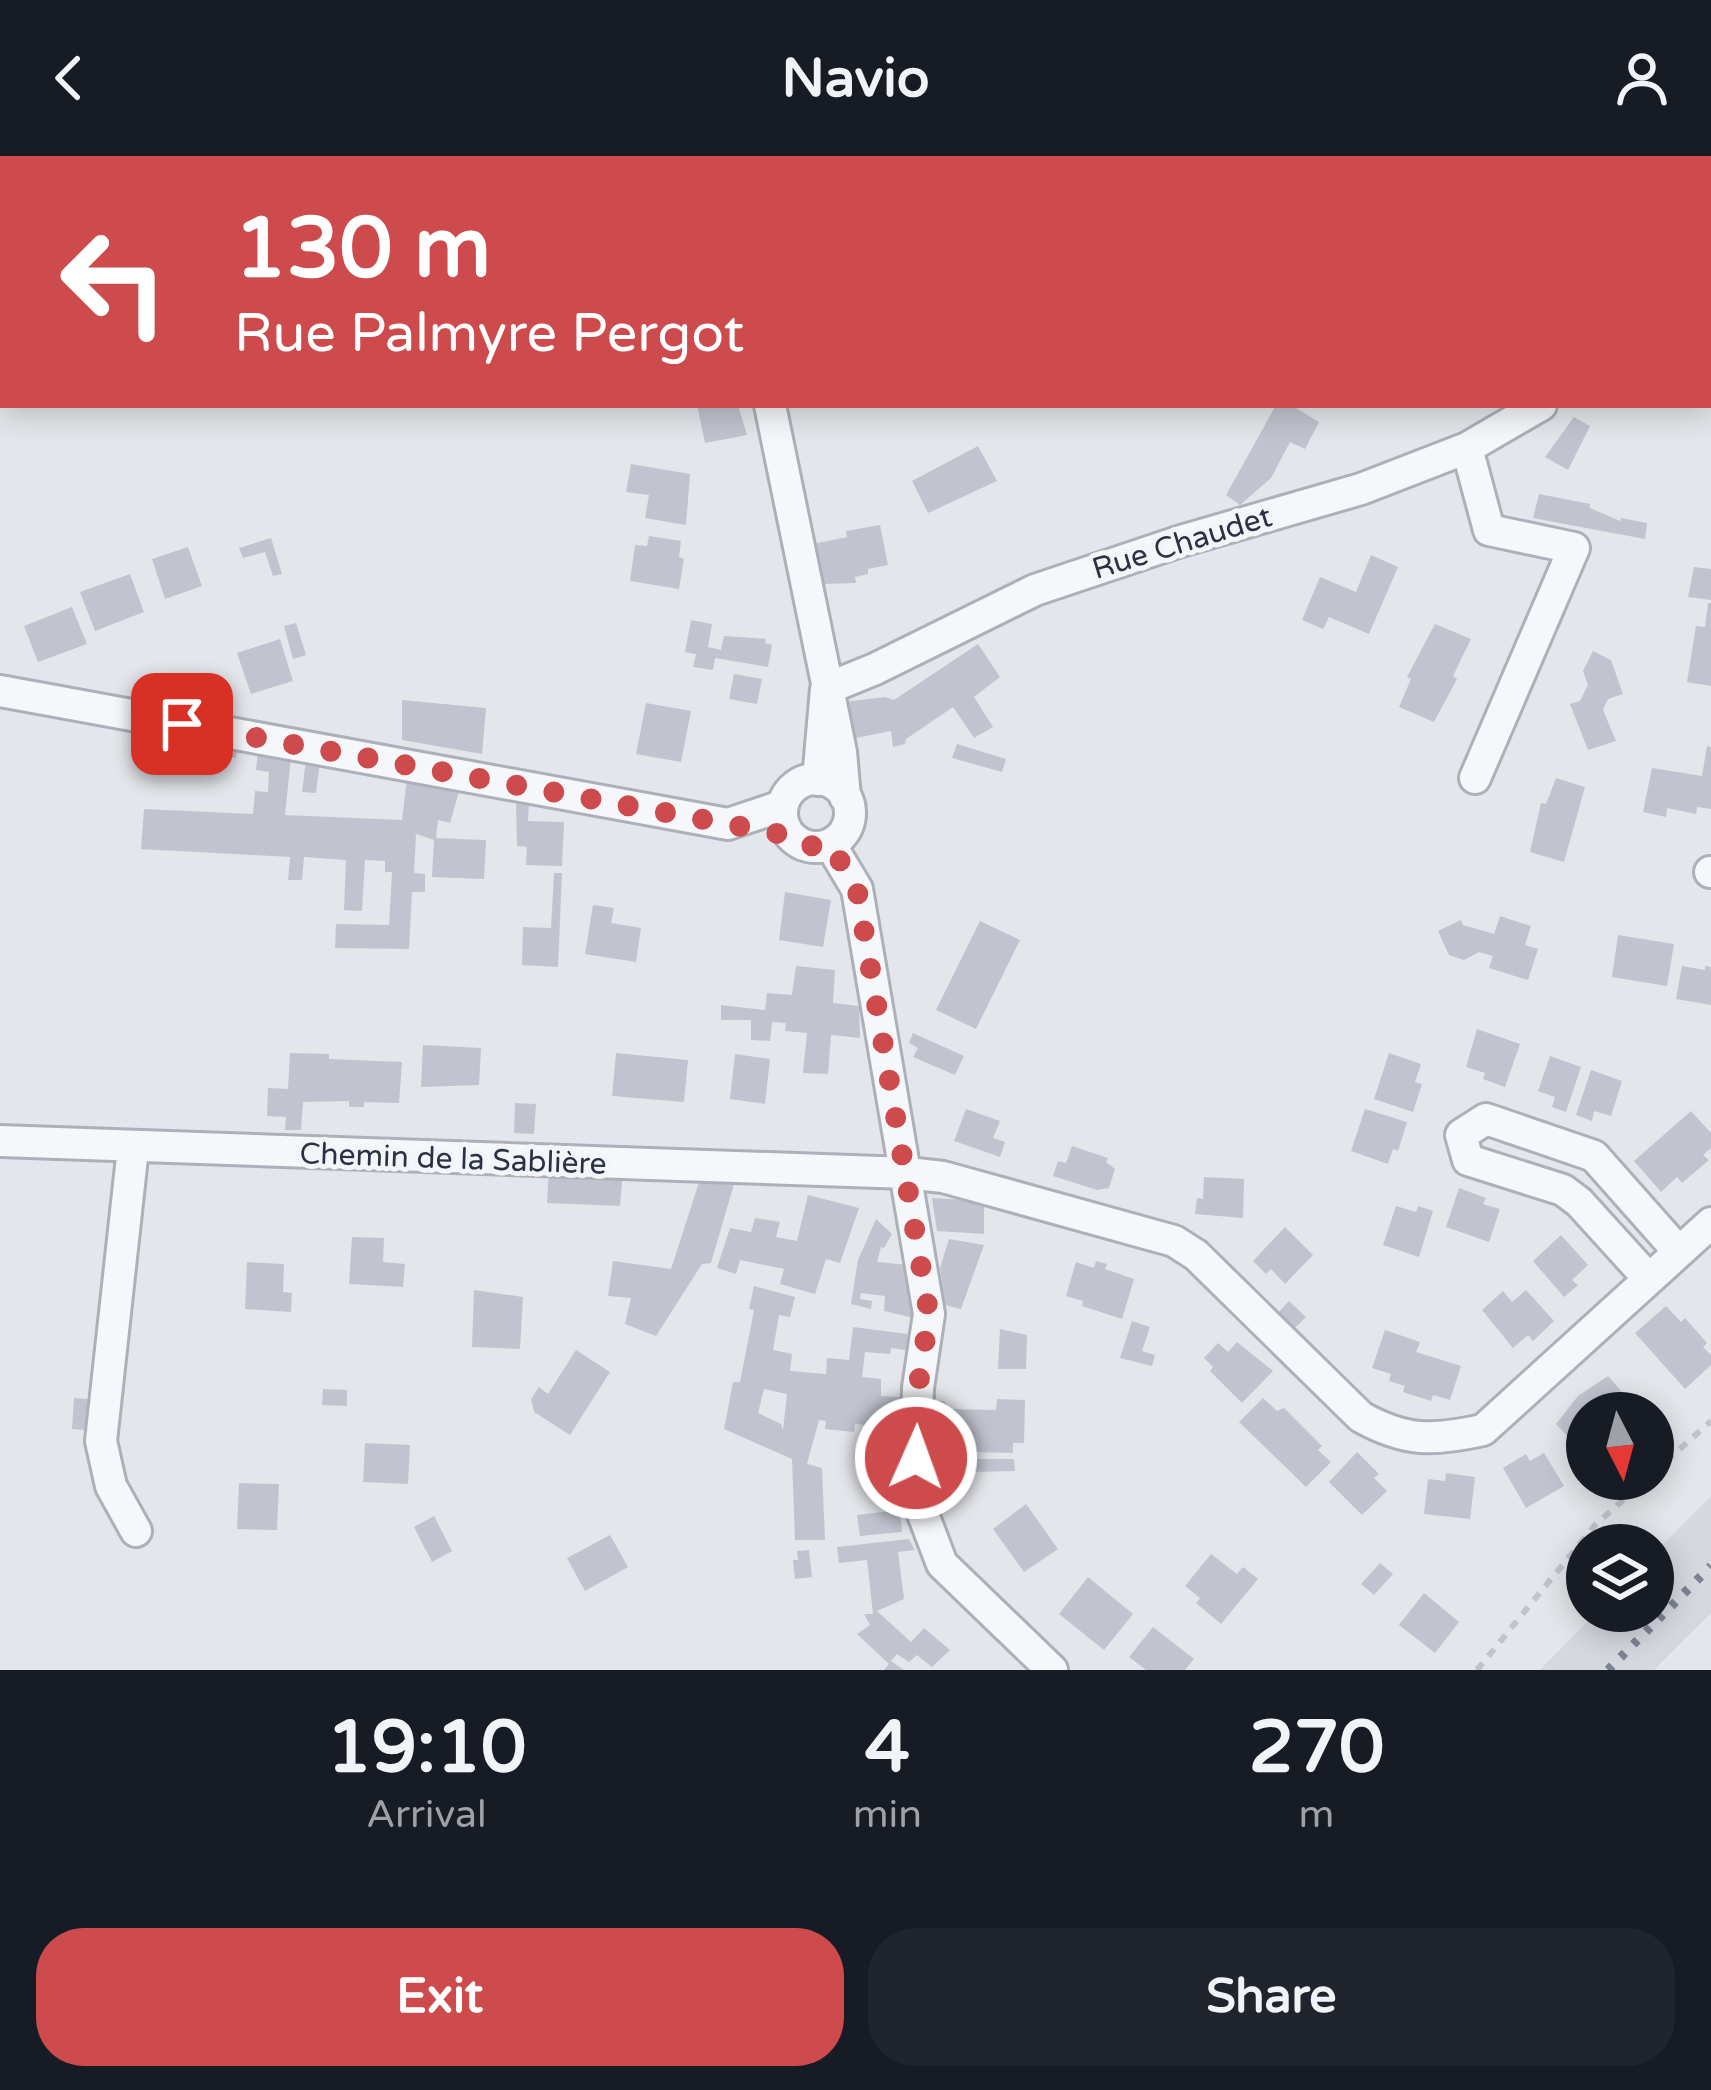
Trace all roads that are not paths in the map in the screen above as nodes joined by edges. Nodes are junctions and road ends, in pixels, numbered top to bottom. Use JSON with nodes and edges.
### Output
{"nodes":[{"id":1,"x":771,"y":408,"type":"edge"},
{"id":2,"x":1536,"y":408,"type":"edge"},
{"id":3,"x":1467,"y":448,"type":"junction"},
{"id":4,"x":826,"y":689,"type":"junction"},
{"id":5,"x":0,"y":691,"type":"edge"},
{"id":6,"x":1475,"y":778,"type":"dead end"},
{"id":7,"x":818,"y":780,"type":"junction"},
{"id":8,"x":845,"y":797,"type":"junction"},
{"id":9,"x":782,"y":806,"type":"junction"},
{"id":10,"x":728,"y":824,"type":"junction"},
{"id":11,"x":790,"y":836,"type":"junction"},
{"id":12,"x":830,"y":844,"type":"junction"},
{"id":13,"x":0,"y":1141,"type":"edge"},
{"id":14,"x":133,"y":1148,"type":"junction"},
{"id":15,"x":907,"y":1173,"type":"junction"},
{"id":16,"x":1711,"y":1223,"type":"edge"},
{"id":17,"x":1679,"y":1252,"type":"junction"},
{"id":18,"x":1649,"y":1280,"type":"junction"},
{"id":19,"x":136,"y":1531,"type":"dead end"},
{"id":20,"x":1052,"y":1670,"type":"edge"}],
"edges":[{"from":1,"to":4,"type":"street"},
{"from":2,"to":3,"type":"street","name":"Rue Chaudet"},
{"from":3,"to":4,"type":"street","name":"Rue Chaudet"},
{"from":3,"to":6,"type":"street"},
{"from":4,"to":7,"type":"street"},
{"from":4,"to":8,"type":"street"},
{"from":5,"to":10,"type":"street"},
{"from":7,"to":8,"type":"street"},
{"from":7,"to":9,"type":"street"},
{"from":8,"to":12,"type":"street"},
{"from":9,"to":10,"type":"street"},
{"from":9,"to":11,"type":"street"},
{"from":10,"to":11,"type":"street"},
{"from":11,"to":12,"type":"street"},
{"from":12,"to":15,"type":"street"},
{"from":13,"to":14,"type":"street","name":"Chemin de la Sablière"},
{"from":14,"to":15,"type":"street","name":"Chemin de la Sablière"},
{"from":14,"to":19,"type":"street"},
{"from":15,"to":18,"type":"street","name":"Chemin de la Sablière"},
{"from":15,"to":20,"type":"street"},
{"from":16,"to":17,"type":"street","name":"Chemin de la Sablière"},
{"from":17,"to":18,"type":"street","name":"Chemin de la Sablière"},
{"from":17,"to":18,"type":"street"}]}
